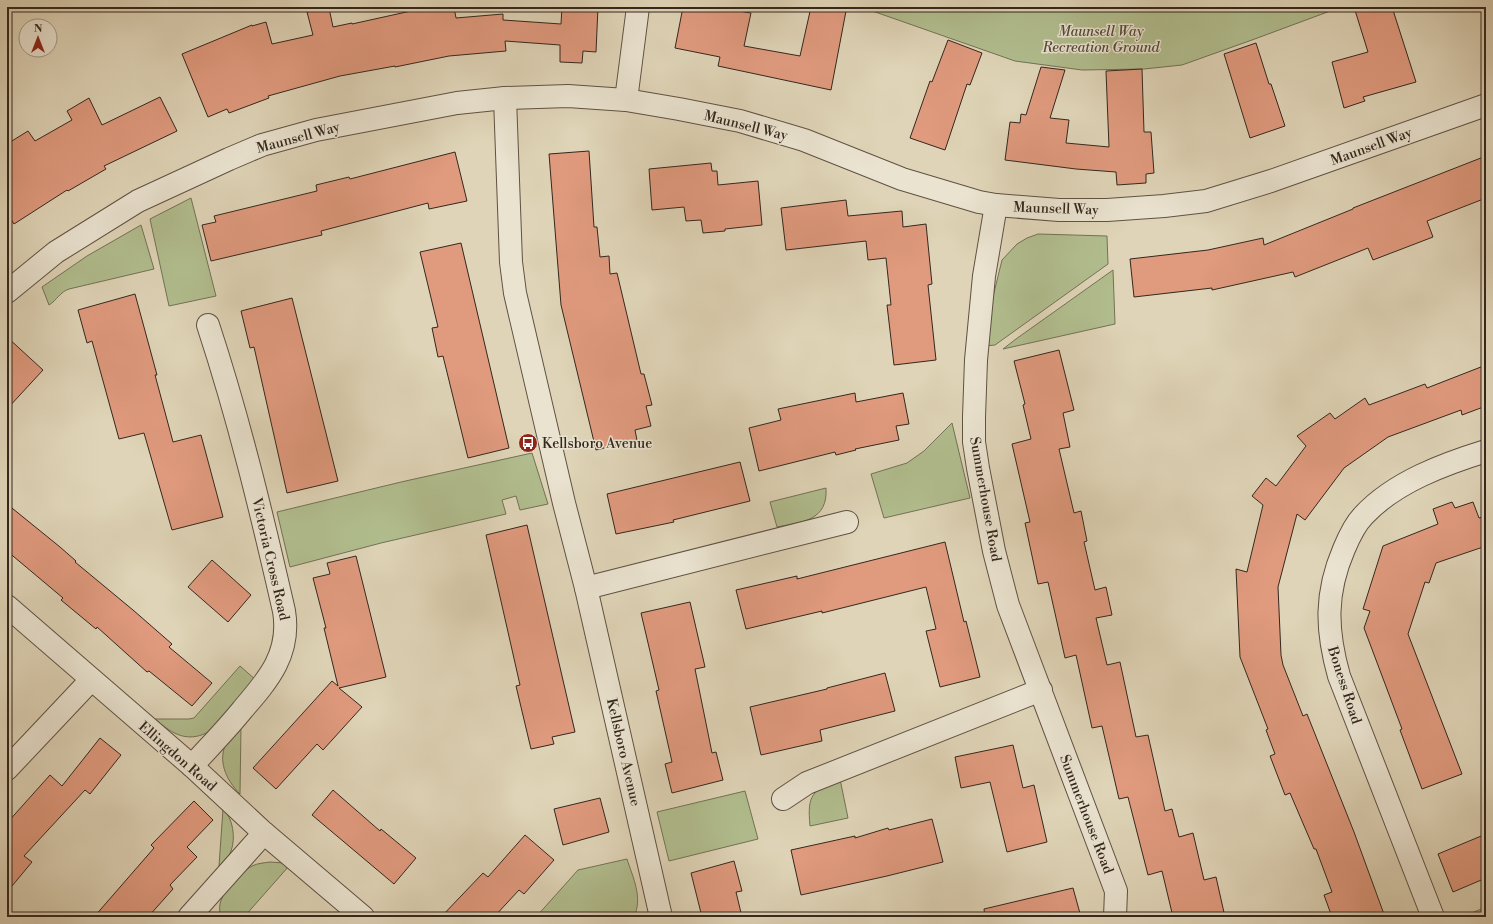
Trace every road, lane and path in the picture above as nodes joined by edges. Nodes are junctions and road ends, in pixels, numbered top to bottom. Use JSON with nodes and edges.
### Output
{"nodes":[{"id":1,"x":638,"y":7,"type":"edge"},
{"id":2,"x":505,"y":98,"type":"junction"},
{"id":3,"x":626,"y":100,"type":"junction"},
{"id":4,"x":1486,"y":104,"type":"edge"},
{"id":5,"x":996,"y":205,"type":"junction"},
{"id":6,"x":7,"y":292,"type":"edge"},
{"id":7,"x":208,"y":325,"type":"dead end"},
{"id":8,"x":1486,"y":451,"type":"edge"},
{"id":9,"x":847,"y":522,"type":"dead end"},
{"id":10,"x":586,"y":588,"type":"junction"},
{"id":11,"x":7,"y":606,"type":"edge"},
{"id":12,"x":91,"y":680,"type":"junction"},
{"id":13,"x":1041,"y":690,"type":"junction"},
{"id":14,"x":192,"y":766,"type":"junction"},
{"id":15,"x":7,"y":768,"type":"edge"},
{"id":16,"x":783,"y":799,"type":"dead end"},
{"id":17,"x":264,"y":833,"type":"junction"},
{"id":18,"x":189,"y":917,"type":"edge"},
{"id":19,"x":363,"y":917,"type":"edge"},
{"id":20,"x":661,"y":917,"type":"edge"},
{"id":21,"x":1115,"y":917,"type":"edge"},
{"id":22,"x":1433,"y":917,"type":"edge"}],
"edges":[{"from":1,"to":3,"type":"street"},
{"from":2,"to":3,"type":"street","name":"Maunsell Way"},
{"from":2,"to":6,"type":"street","name":"Maunsell Way"},
{"from":2,"to":10,"type":"street","name":"Kellsboro Avenue"},
{"from":3,"to":5,"type":"street","name":"Maunsell Way"},
{"from":4,"to":5,"type":"street","name":"Maunsell Way"},
{"from":5,"to":13,"type":"street","name":"Summerhouse Road"},
{"from":7,"to":14,"type":"street","name":"Victoria Cross Road"},
{"from":8,"to":22,"type":"street","name":"Boness Road"},
{"from":9,"to":10,"type":"street"},
{"from":10,"to":20,"type":"street","name":"Kellsboro Avenue"},
{"from":11,"to":12,"type":"street","name":"Ellingdon Road"},
{"from":12,"to":14,"type":"street","name":"Ellingdon Road"},
{"from":12,"to":15,"type":"street"},
{"from":13,"to":16,"type":"street"},
{"from":13,"to":21,"type":"street","name":"Summerhouse Road"},
{"from":14,"to":17,"type":"street","name":"Ellingdon Road"},
{"from":17,"to":18,"type":"street"},
{"from":17,"to":19,"type":"street","name":"Ellingdon Road"}]}
